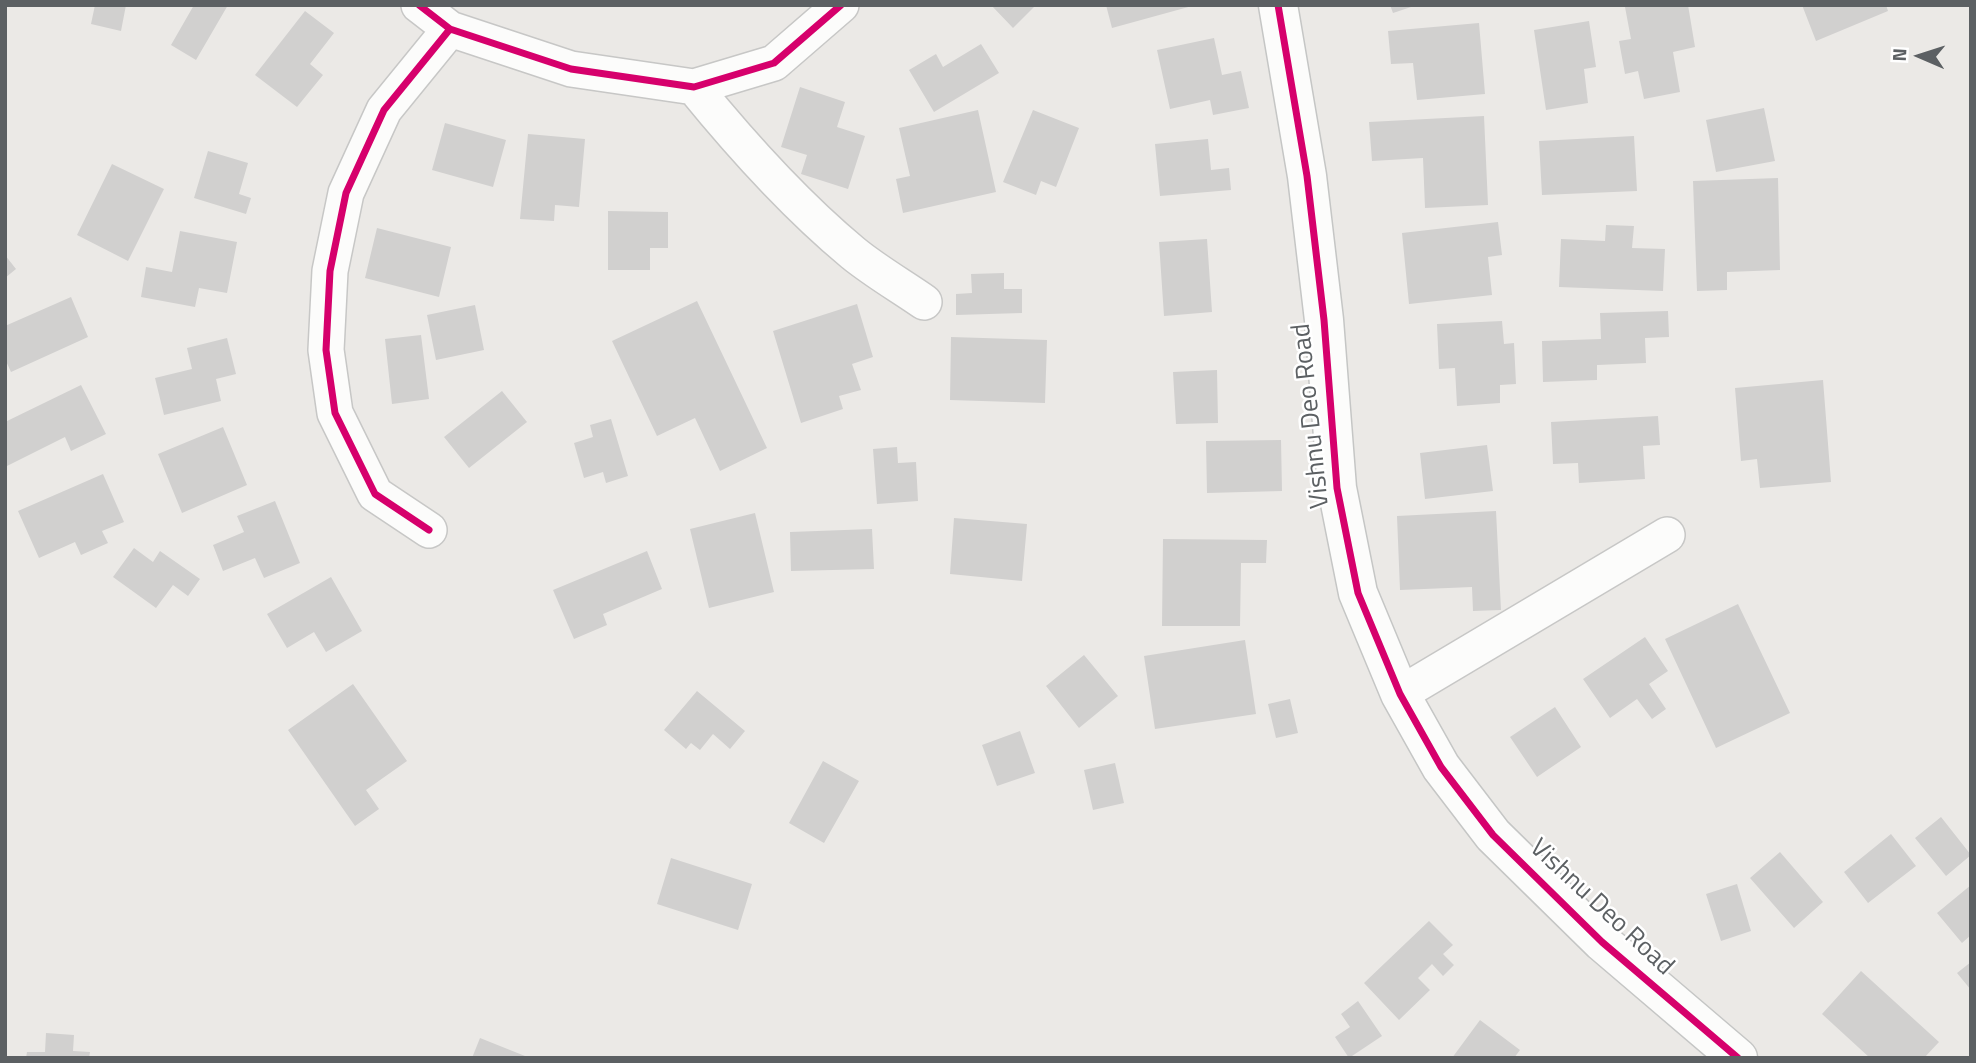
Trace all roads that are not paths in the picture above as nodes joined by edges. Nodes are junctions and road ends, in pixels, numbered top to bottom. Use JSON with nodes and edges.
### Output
{"nodes":[{"id":1,"x":419,"y":5,"type":"edge"},
{"id":2,"x":841,"y":5,"type":"edge"},
{"id":3,"x":1278,"y":5,"type":"edge"},
{"id":4,"x":450,"y":29,"type":"junction"},
{"id":5,"x":694,"y":87,"type":"junction"},
{"id":6,"x":924,"y":302,"type":"dead end"},
{"id":7,"x":429,"y":530,"type":"dead end"},
{"id":8,"x":1667,"y":535,"type":"dead end"},
{"id":9,"x":1401,"y":694,"type":"junction"},
{"id":10,"x":1738,"y":1058,"type":"edge"}],
"edges":[{"from":1,"to":4,"type":"street"},
{"from":2,"to":5,"type":"street"},
{"from":3,"to":9,"type":"street","name":"Vishnu Deo Road"},
{"from":4,"to":5,"type":"street"},
{"from":4,"to":7,"type":"street"},
{"from":5,"to":6,"type":"street"},
{"from":8,"to":9,"type":"street"},
{"from":9,"to":10,"type":"street","name":"Vishnu Deo Road"}]}
